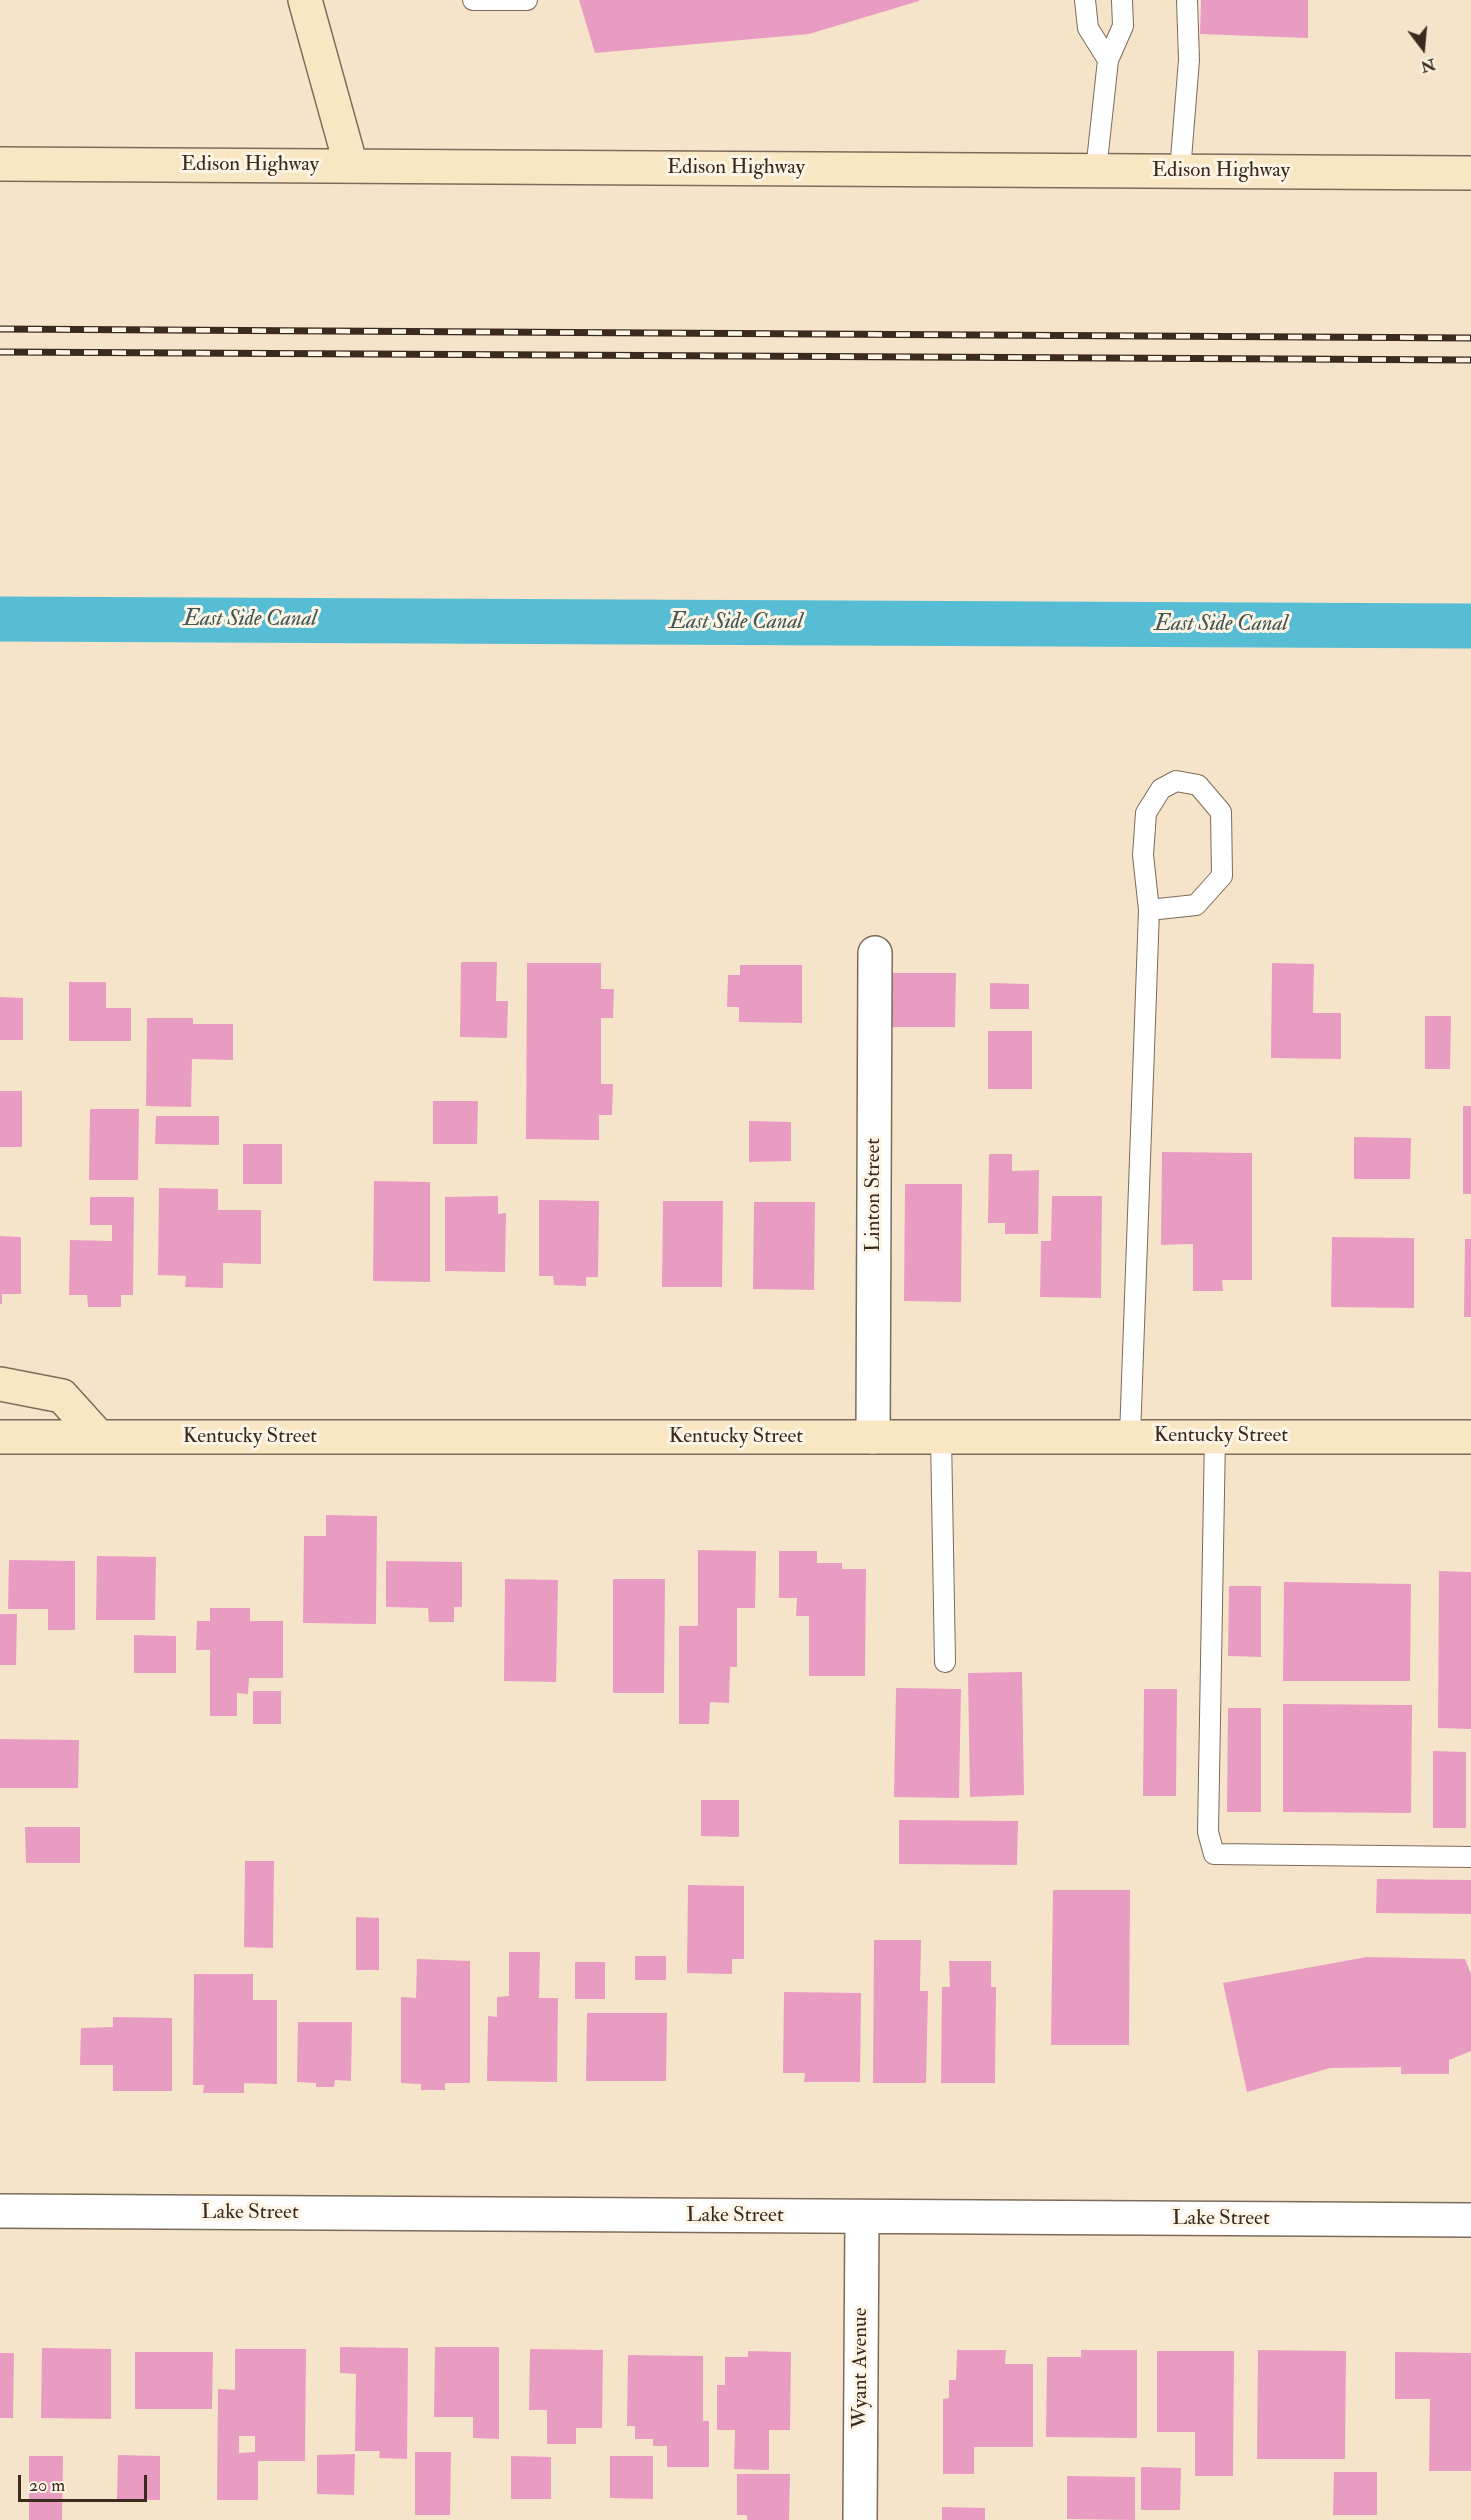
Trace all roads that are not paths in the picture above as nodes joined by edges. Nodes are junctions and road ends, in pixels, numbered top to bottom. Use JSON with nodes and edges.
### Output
{"nodes":[{"id":1,"x":305,"y":0,"type":"edge"},
{"id":2,"x":473,"y":0,"type":"edge"},
{"id":3,"x":527,"y":0,"type":"edge"},
{"id":4,"x":1085,"y":0,"type":"edge"},
{"id":5,"x":1122,"y":0,"type":"edge"},
{"id":6,"x":1187,"y":0,"type":"edge"},
{"id":7,"x":1108,"y":60,"type":"junction"},
{"id":8,"x":0,"y":164,"type":"edge"},
{"id":9,"x":351,"y":166,"type":"junction"},
{"id":10,"x":1096,"y":171,"type":"junction"},
{"id":11,"x":1180,"y":171,"type":"junction"},
{"id":12,"x":1471,"y":173,"type":"edge"},
{"id":13,"x":1149,"y":910,"type":"junction"},
{"id":14,"x":875,"y":953,"type":"dead end"},
{"id":15,"x":0,"y":1384,"type":"edge"},
{"id":16,"x":941,"y":1436,"type":"junction"},
{"id":17,"x":1130,"y":1436,"type":"junction"},
{"id":18,"x":1215,"y":1436,"type":"junction"},
{"id":19,"x":0,"y":1437,"type":"edge"},
{"id":20,"x":99,"y":1437,"type":"junction"},
{"id":21,"x":873,"y":1437,"type":"junction"},
{"id":22,"x":1471,"y":1437,"type":"edge"},
{"id":23,"x":945,"y":1662,"type":"dead end"},
{"id":24,"x":1471,"y":1857,"type":"edge"},
{"id":25,"x":0,"y":2211,"type":"edge"},
{"id":26,"x":862,"y":2217,"type":"junction"},
{"id":27,"x":1471,"y":2220,"type":"edge"},
{"id":28,"x":860,"y":2520,"type":"edge"}],
"edges":[{"from":1,"to":9,"type":"street"},
{"from":2,"to":3,"type":"lane"},
{"from":4,"to":7,"type":"lane"},
{"from":5,"to":7,"type":"lane"},
{"from":6,"to":11,"type":"lane"},
{"from":7,"to":10,"type":"lane"},
{"from":8,"to":9,"type":"street","name":"Edison Highway"},
{"from":9,"to":10,"type":"street","name":"Edison Highway"},
{"from":10,"to":11,"type":"street","name":"Edison Highway"},
{"from":11,"to":12,"type":"street","name":"Edison Highway"},
{"from":13,"to":13,"type":"lane"},
{"from":13,"to":17,"type":"lane"},
{"from":14,"to":21,"type":"street","name":"Linton Street"},
{"from":15,"to":20,"type":"street"},
{"from":16,"to":17,"type":"street","name":"Kentucky Street"},
{"from":16,"to":21,"type":"street","name":"Kentucky Street"},
{"from":16,"to":23,"type":"lane"},
{"from":17,"to":18,"type":"street","name":"Kentucky Street"},
{"from":18,"to":22,"type":"street","name":"Kentucky Street"},
{"from":18,"to":24,"type":"lane"},
{"from":19,"to":20,"type":"street","name":"Kentucky Street"},
{"from":20,"to":21,"type":"street","name":"Kentucky Street"},
{"from":25,"to":26,"type":"street","name":"Lake Street"},
{"from":26,"to":27,"type":"street","name":"Lake Street"},
{"from":26,"to":28,"type":"street","name":"Wyant Avenue"}]}
